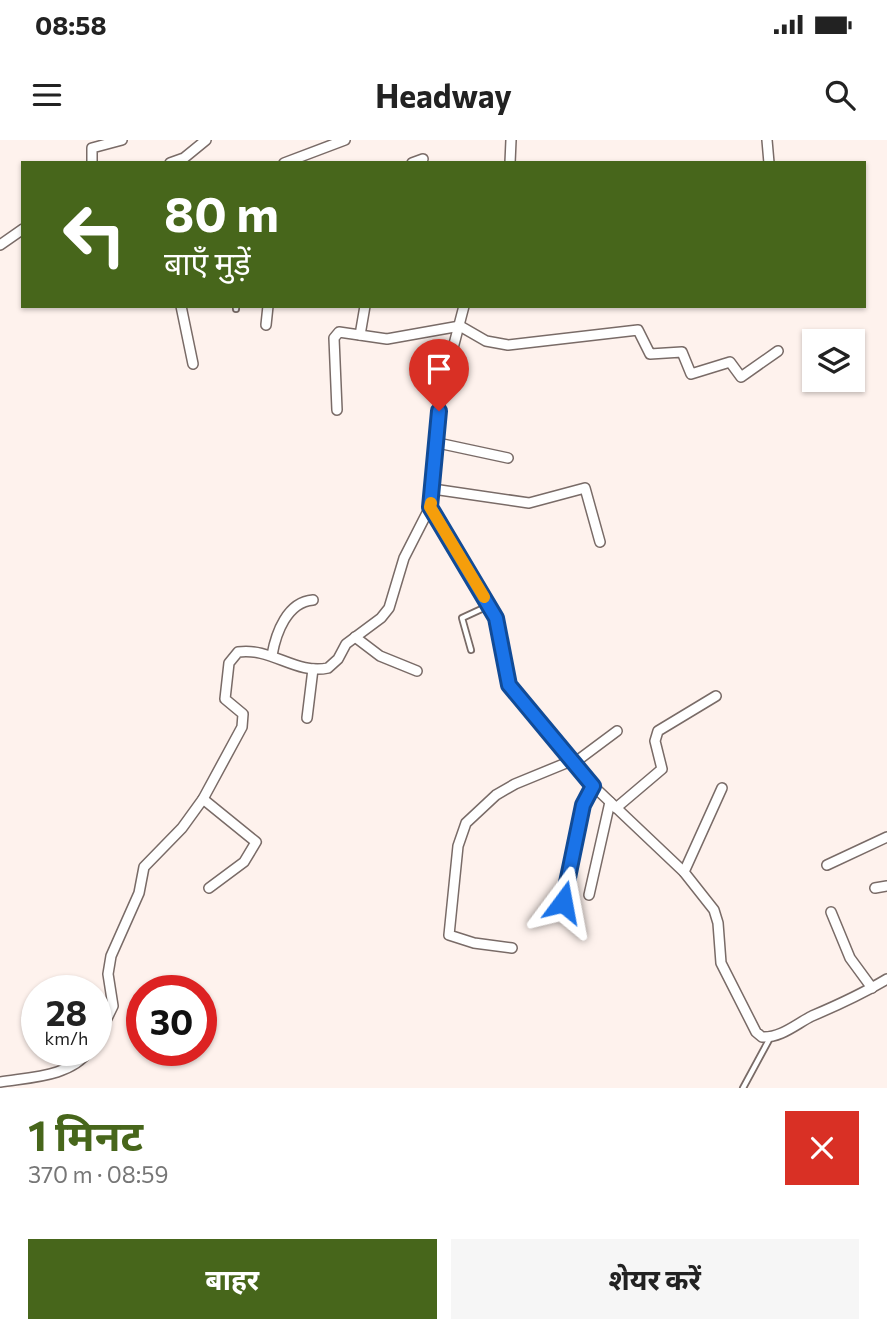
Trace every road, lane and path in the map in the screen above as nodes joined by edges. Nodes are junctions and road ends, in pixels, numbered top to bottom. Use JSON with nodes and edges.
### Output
{"nodes":[{"id":1,"x":122,"y":140,"type":"edge"},
{"id":2,"x":206,"y":140,"type":"edge"},
{"id":3,"x":345,"y":140,"type":"edge"},
{"id":4,"x":511,"y":140,"type":"edge"},
{"id":5,"x":767,"y":140,"type":"edge"},
{"id":6,"x":192,"y":158,"type":"edge"},
{"id":7,"x":423,"y":159,"type":"dead end"},
{"id":8,"x":92,"y":161,"type":"edge"},
{"id":9,"x":291,"y":161,"type":"edge"},
{"id":10,"x":418,"y":161,"type":"edge"},
{"id":11,"x":510,"y":161,"type":"edge"},
{"id":12,"x":769,"y":161,"type":"edge"},
{"id":13,"x":21,"y":230,"type":"edge"},
{"id":14,"x":0,"y":245,"type":"edge"},
{"id":15,"x":180,"y":308,"type":"edge"},
{"id":16,"x":268,"y":308,"type":"edge"},
{"id":17,"x":365,"y":308,"type":"edge"},
{"id":18,"x":464,"y":308,"type":"edge"},
{"id":19,"x":265,"y":325,"type":"dead end"},
{"id":20,"x":460,"y":327,"type":"junction"},
{"id":21,"x":360,"y":335,"type":"junction"},
{"id":22,"x":778,"y":351,"type":"dead end"},
{"id":23,"x":192,"y":364,"type":"dead end"},
{"id":24,"x":337,"y":410,"type":"dead end"},
{"id":25,"x":438,"y":443,"type":"junction"},
{"id":26,"x":508,"y":458,"type":"dead end"},
{"id":27,"x":433,"y":489,"type":"junction"},
{"id":28,"x":430,"y":507,"type":"junction"},
{"id":29,"x":600,"y":542,"type":"dead end"},
{"id":30,"x":313,"y":600,"type":"dead end"},
{"id":31,"x":489,"y":606,"type":"junction"},
{"id":32,"x":355,"y":637,"type":"junction"},
{"id":33,"x":471,"y":650,"type":"dead end"},
{"id":34,"x":272,"y":655,"type":"junction"},
{"id":35,"x":313,"y":669,"type":"junction"},
{"id":36,"x":417,"y":671,"type":"dead end"},
{"id":37,"x":716,"y":696,"type":"dead end"},
{"id":38,"x":307,"y":718,"type":"dead end"},
{"id":39,"x":617,"y":731,"type":"dead end"},
{"id":40,"x":573,"y":762,"type":"junction"},
{"id":41,"x":593,"y":786,"type":"junction"},
{"id":42,"x":722,"y":788,"type":"dead end"},
{"id":43,"x":202,"y":799,"type":"junction"},
{"id":44,"x":613,"y":805,"type":"junction"},
{"id":45,"x":887,"y":837,"type":"edge"},
{"id":46,"x":827,"y":865,"type":"dead end"},
{"id":47,"x":684,"y":872,"type":"junction"},
{"id":48,"x":887,"y":886,"type":"edge"},
{"id":49,"x":209,"y":888,"type":"dead end"},
{"id":50,"x":875,"y":888,"type":"dead end"},
{"id":51,"x":589,"y":895,"type":"dead end"},
{"id":52,"x":563,"y":902,"type":"dead end"},
{"id":53,"x":831,"y":912,"type":"dead end"},
{"id":54,"x":512,"y":948,"type":"dead end"},
{"id":55,"x":108,"y":975,"type":"edge"},
{"id":56,"x":887,"y":979,"type":"edge"},
{"id":57,"x":872,"y":988,"type":"junction"},
{"id":58,"x":770,"y":1037,"type":"junction"},
{"id":59,"x":71,"y":1066,"type":"edge"},
{"id":60,"x":0,"y":1082,"type":"edge"},
{"id":61,"x":743,"y":1088,"type":"edge"}],
"edges":[{"from":1,"to":8,"type":"street"},
{"from":2,"to":6,"type":"street"},
{"from":3,"to":9,"type":"street"},
{"from":4,"to":11,"type":"street"},
{"from":5,"to":12,"type":"street"},
{"from":7,"to":10,"type":"street"},
{"from":13,"to":14,"type":"street"},
{"from":15,"to":23,"type":"street"},
{"from":16,"to":19,"type":"street"},
{"from":17,"to":21,"type":"street"},
{"from":18,"to":20,"type":"street"},
{"from":20,"to":21,"type":"street"},
{"from":20,"to":22,"type":"street"},
{"from":20,"to":25,"type":"street"},
{"from":21,"to":24,"type":"street"},
{"from":25,"to":26,"type":"street"},
{"from":25,"to":27,"type":"street"},
{"from":27,"to":28,"type":"street"},
{"from":27,"to":29,"type":"street"},
{"from":28,"to":31,"type":"street"},
{"from":28,"to":32,"type":"street"},
{"from":30,"to":34,"type":"street"},
{"from":31,"to":33,"type":"lane"},
{"from":31,"to":40,"type":"street"},
{"from":32,"to":35,"type":"street"},
{"from":32,"to":36,"type":"street"},
{"from":34,"to":35,"type":"street"},
{"from":34,"to":43,"type":"street"},
{"from":35,"to":38,"type":"street"},
{"from":37,"to":44,"type":"street"},
{"from":39,"to":40,"type":"street"},
{"from":40,"to":41,"type":"street"},
{"from":40,"to":54,"type":"street"},
{"from":41,"to":44,"type":"street"},
{"from":41,"to":52,"type":"street"},
{"from":42,"to":47,"type":"street"},
{"from":43,"to":49,"type":"street"},
{"from":43,"to":55,"type":"street"},
{"from":44,"to":47,"type":"street"},
{"from":44,"to":51,"type":"street"},
{"from":45,"to":46,"type":"street"},
{"from":47,"to":58,"type":"street"},
{"from":48,"to":50,"type":"street"},
{"from":53,"to":57,"type":"street"},
{"from":56,"to":57,"type":"street"},
{"from":57,"to":58,"type":"street"},
{"from":58,"to":61,"type":"lane"},
{"from":59,"to":60,"type":"street"}]}
